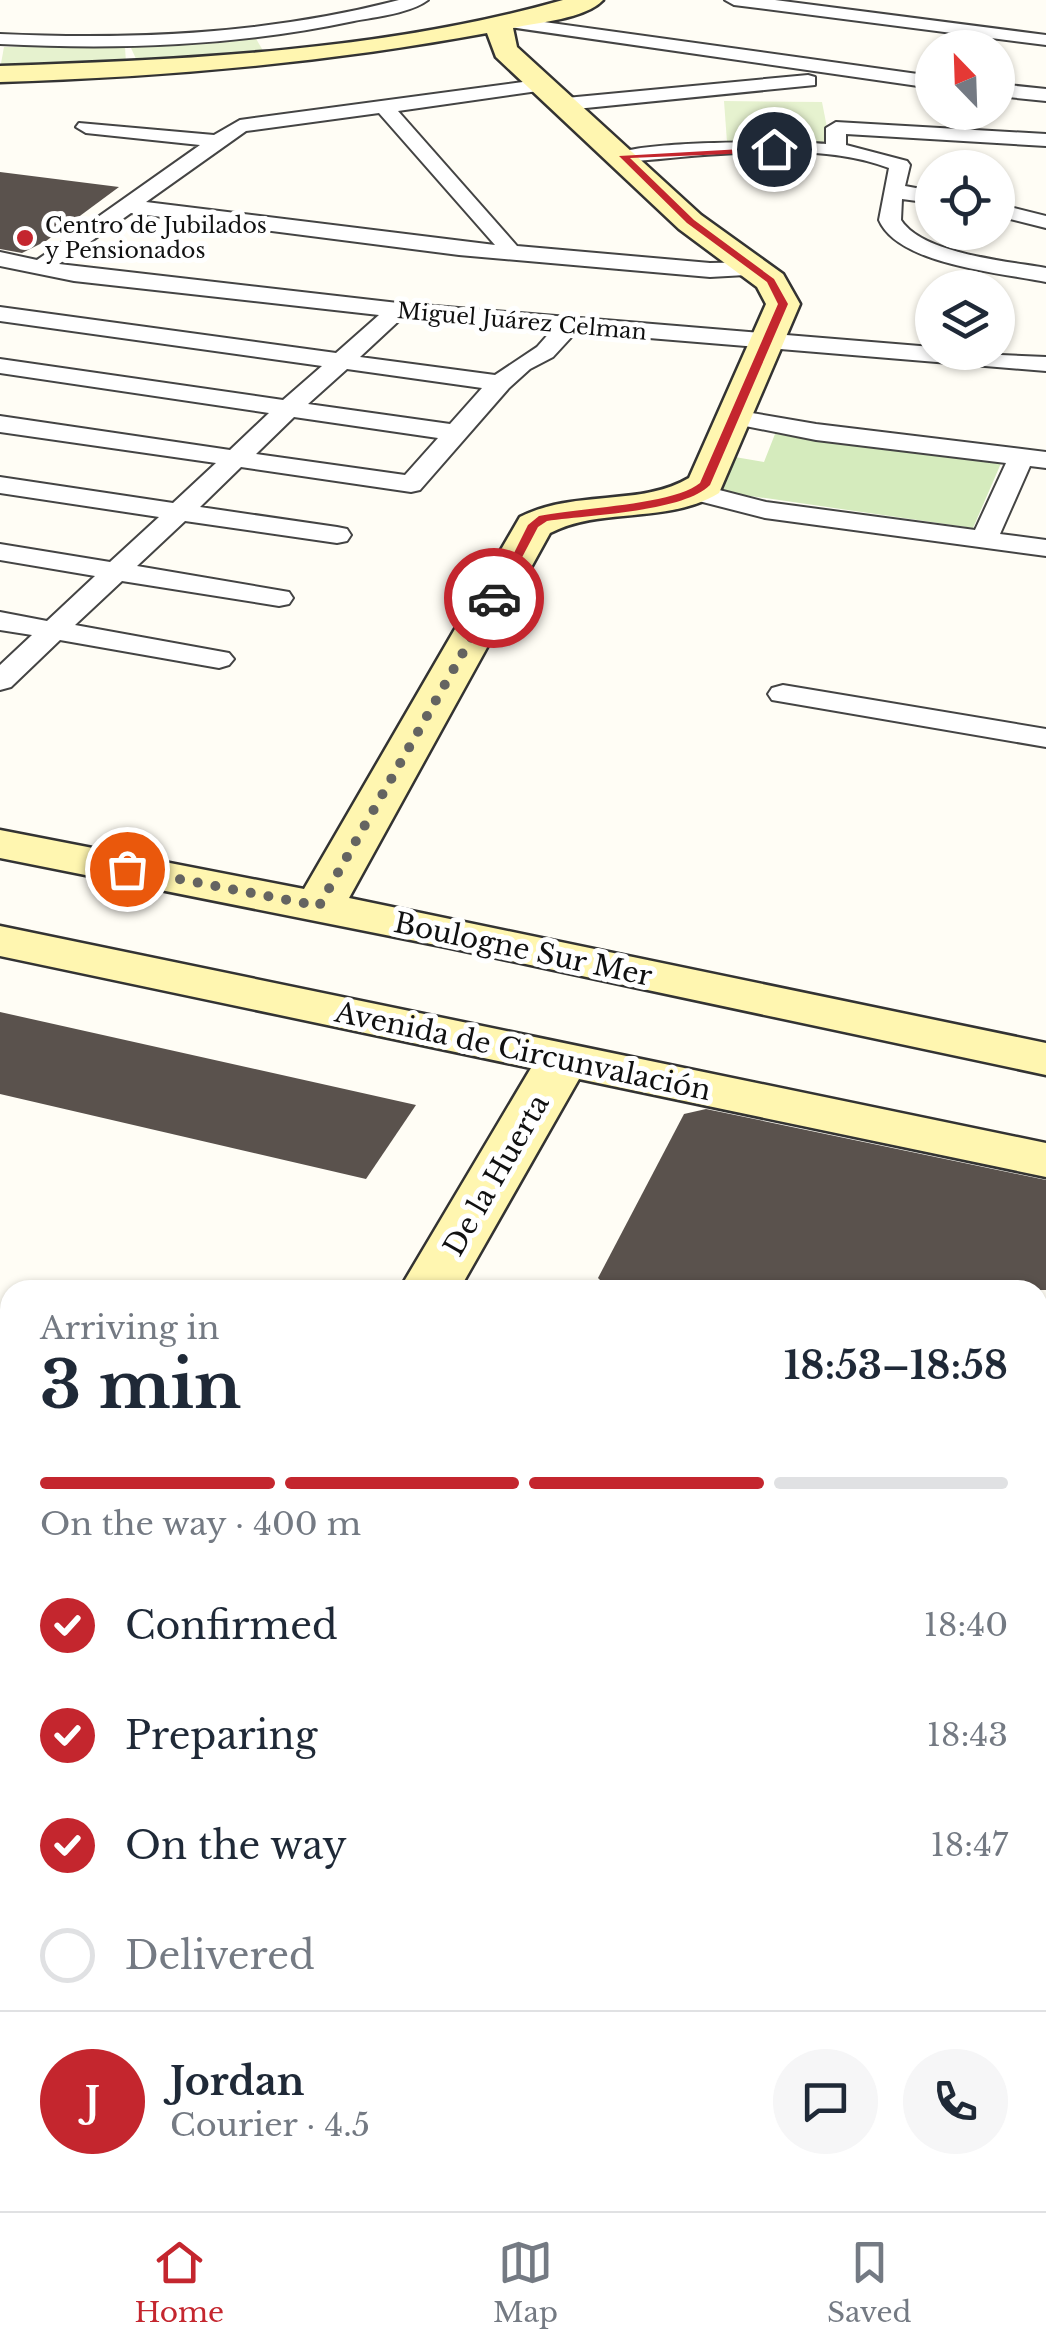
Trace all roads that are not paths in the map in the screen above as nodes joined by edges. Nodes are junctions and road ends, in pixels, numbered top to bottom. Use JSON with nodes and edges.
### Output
{"nodes":[{"id":1,"x":419,"y":0,"type":"edge"},
{"id":2,"x":590,"y":0,"type":"edge"},
{"id":3,"x":734,"y":0,"type":"edge"},
{"id":4,"x":984,"y":10,"type":"dead end"},
{"id":5,"x":961,"y":29,"type":"junction"},
{"id":6,"x":502,"y":30,"type":"junction"},
{"id":7,"x":416,"y":38,"type":"junction"},
{"id":8,"x":0,"y":39,"type":"edge"},
{"id":9,"x":453,"y":40,"type":"junction"},
{"id":10,"x":1046,"y":40,"type":"edge"},
{"id":11,"x":915,"y":66,"type":"edge"},
{"id":12,"x":0,"y":74,"type":"edge"},
{"id":13,"x":860,"y":74,"type":"junction"},
{"id":14,"x":900,"y":78,"type":"junction"},
{"id":15,"x":915,"y":80,"type":"edge"},
{"id":16,"x":0,"y":82,"type":"edge"},
{"id":17,"x":1015,"y":92,"type":"edge"},
{"id":18,"x":556,"y":95,"type":"junction"},
{"id":19,"x":1046,"y":95,"type":"edge"},
{"id":20,"x":383,"y":106,"type":"junction"},
{"id":21,"x":86,"y":127,"type":"dead end"},
{"id":22,"x":1046,"y":140,"type":"edge"},
{"id":23,"x":215,"y":141,"type":"junction"},
{"id":24,"x":836,"y":152,"type":"junction"},
{"id":25,"x":623,"y":156,"type":"junction"},
{"id":26,"x":894,"y":191,"type":"junction"},
{"id":27,"x":915,"y":194,"type":"edge"},
{"id":28,"x":126,"y":206,"type":"junction"},
{"id":29,"x":1015,"y":214,"type":"edge"},
{"id":30,"x":1046,"y":222,"type":"edge"},
{"id":31,"x":508,"y":252,"type":"junction"},
{"id":32,"x":0,"y":259,"type":"edge"},
{"id":33,"x":44,"y":265,"type":"junction"},
{"id":34,"x":758,"y":269,"type":"junction"},
{"id":35,"x":1046,"y":275,"type":"edge"},
{"id":36,"x":398,"y":310,"type":"junction"},
{"id":37,"x":0,"y":314,"type":"edge"},
{"id":38,"x":568,"y":326,"type":"junction"},
{"id":39,"x":766,"y":342,"type":"junction"},
{"id":40,"x":341,"y":362,"type":"junction"},
{"id":41,"x":1046,"y":364,"type":"edge"},
{"id":42,"x":0,"y":366,"type":"edge"},
{"id":43,"x":500,"y":383,"type":"junction"},
{"id":44,"x":288,"y":408,"type":"junction"},
{"id":45,"x":734,"y":417,"type":"junction"},
{"id":46,"x":0,"y":424,"type":"edge"},
{"id":47,"x":458,"y":433,"type":"junction"},
{"id":48,"x":1034,"y":458,"type":"edge"},
{"id":49,"x":234,"y":459,"type":"junction"},
{"id":50,"x":0,"y":484,"type":"edge"},
{"id":51,"x":696,"y":492,"type":"junction"},
{"id":52,"x":179,"y":512,"type":"junction"},
{"id":53,"x":337,"y":536,"type":"dead end"},
{"id":54,"x":984,"y":540,"type":"junction"},
{"id":55,"x":1046,"y":548,"type":"edge"},
{"id":56,"x":0,"y":552,"type":"edge"},
{"id":57,"x":118,"y":572,"type":"junction"},
{"id":58,"x":279,"y":598,"type":"dead end"},
{"id":59,"x":0,"y":620,"type":"edge"},
{"id":60,"x":55,"y":630,"type":"junction"},
{"id":61,"x":219,"y":659,"type":"dead end"},
{"id":62,"x":0,"y":681,"type":"edge"},
{"id":63,"x":782,"y":694,"type":"dead end"},
{"id":64,"x":1046,"y":738,"type":"edge"},
{"id":65,"x":0,"y":844,"type":"edge"},
{"id":66,"x":319,"y":906,"type":"junction"},
{"id":67,"x":0,"y":941,"type":"edge"},
{"id":68,"x":563,"y":1059,"type":"junction"},
{"id":69,"x":1046,"y":1059,"type":"edge"},
{"id":70,"x":1046,"y":1160,"type":"edge"},
{"id":71,"x":446,"y":1280,"type":"edge"}],
"edges":[{"from":1,"to":8,"type":"street"},
{"from":2,"to":6,"type":"street"},
{"from":3,"to":5,"type":"street"},
{"from":4,"to":5,"type":"street"},
{"from":5,"to":10,"type":"street"},
{"from":6,"to":7,"type":"street"},
{"from":6,"to":9,"type":"street"},
{"from":6,"to":13,"type":"street"},
{"from":6,"to":18,"type":"street"},
{"from":7,"to":9,"type":"street"},
{"from":7,"to":12,"type":"street"},
{"from":9,"to":16,"type":"street"},
{"from":11,"to":14,"type":"street"},
{"from":13,"to":14,"type":"street"},
{"from":13,"to":18,"type":"street"},
{"from":14,"to":15,"type":"street"},
{"from":17,"to":19,"type":"street"},
{"from":18,"to":20,"type":"street"},
{"from":18,"to":25,"type":"street"},
{"from":20,"to":23,"type":"street"},
{"from":20,"to":31,"type":"street"},
{"from":21,"to":23,"type":"street"},
{"from":22,"to":24,"type":"street"},
{"from":23,"to":28,"type":"street"},
{"from":24,"to":25,"type":"street"},
{"from":24,"to":26,"type":"street"},
{"from":25,"to":34,"type":"street"},
{"from":26,"to":27,"type":"street"},
{"from":26,"to":35,"type":"street"},
{"from":28,"to":31,"type":"street"},
{"from":28,"to":33,"type":"street"},
{"from":29,"to":30,"type":"street"},
{"from":31,"to":34,"type":"street"},
{"from":32,"to":33,"type":"street","name":"Miguel Juárez Celman"},
{"from":33,"to":36,"type":"street","name":"Miguel Juárez Celman"},
{"from":34,"to":39,"type":"street"},
{"from":36,"to":38,"type":"street","name":"Miguel Juárez Celman"},
{"from":36,"to":40,"type":"street"},
{"from":37,"to":40,"type":"street"},
{"from":38,"to":39,"type":"street","name":"Miguel Juárez Celman"},
{"from":38,"to":43,"type":"street"},
{"from":39,"to":41,"type":"street","name":"Miguel Juárez Celman"},
{"from":39,"to":45,"type":"street"},
{"from":40,"to":43,"type":"street"},
{"from":40,"to":44,"type":"street"},
{"from":42,"to":44,"type":"street"},
{"from":43,"to":47,"type":"street"},
{"from":44,"to":47,"type":"street"},
{"from":44,"to":49,"type":"street"},
{"from":45,"to":48,"type":"street"},
{"from":45,"to":51,"type":"street"},
{"from":46,"to":49,"type":"street"},
{"from":47,"to":49,"type":"street"},
{"from":48,"to":54,"type":"street"},
{"from":49,"to":52,"type":"street"},
{"from":50,"to":52,"type":"street"},
{"from":51,"to":54,"type":"street"},
{"from":51,"to":66,"type":"street"},
{"from":52,"to":53,"type":"street"},
{"from":52,"to":57,"type":"street"},
{"from":54,"to":55,"type":"street"},
{"from":56,"to":57,"type":"street"},
{"from":57,"to":58,"type":"street"},
{"from":57,"to":60,"type":"street"},
{"from":59,"to":60,"type":"street"},
{"from":60,"to":61,"type":"street"},
{"from":60,"to":62,"type":"street"},
{"from":63,"to":64,"type":"street"},
{"from":65,"to":66,"type":"street","name":"Boulogne Sur Mer"},
{"from":66,"to":69,"type":"street","name":"Boulogne Sur Mer"},
{"from":67,"to":68,"type":"street","name":"Avenida de Circunvalación"},
{"from":68,"to":70,"type":"street","name":"Avenida de Circunvalación"},
{"from":68,"to":71,"type":"street","name":"De la Huerta"}]}
